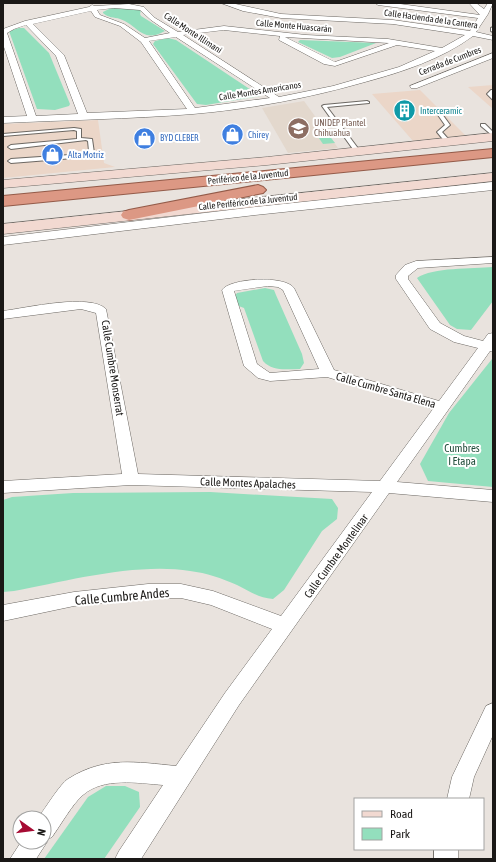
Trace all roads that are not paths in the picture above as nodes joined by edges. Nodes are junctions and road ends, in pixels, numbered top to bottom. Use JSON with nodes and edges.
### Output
{"nodes":[{"id":1,"x":224,"y":3,"type":"edge"},
{"id":2,"x":378,"y":3,"type":"edge"},
{"id":3,"x":472,"y":3,"type":"edge"},
{"id":4,"x":491,"y":3,"type":"edge"},
{"id":5,"x":92,"y":7,"type":"junction"},
{"id":6,"x":484,"y":15,"type":"junction"},
{"id":7,"x":27,"y":22,"type":"junction"},
{"id":8,"x":493,"y":28,"type":"edge"},
{"id":9,"x":493,"y":31,"type":"edge"},
{"id":10,"x":3,"y":33,"type":"edge"},
{"id":11,"x":177,"y":34,"type":"junction"},
{"id":12,"x":276,"y":34,"type":"junction"},
{"id":13,"x":472,"y":34,"type":"junction"},
{"id":14,"x":493,"y":38,"type":"edge"},
{"id":15,"x":144,"y":40,"type":"junction"},
{"id":16,"x":399,"y":42,"type":"junction"},
{"id":17,"x":443,"y":50,"type":"junction"},
{"id":18,"x":493,"y":56,"type":"edge"},
{"id":19,"x":414,"y":86,"type":"dead end"},
{"id":20,"x":493,"y":91,"type":"edge"},
{"id":21,"x":493,"y":99,"type":"edge"},
{"id":22,"x":278,"y":100,"type":"junction"},
{"id":23,"x":367,"y":102,"type":"dead end"},
{"id":24,"x":192,"y":111,"type":"junction"},
{"id":25,"x":440,"y":116,"type":"dead end"},
{"id":26,"x":84,"y":117,"type":"junction"},
{"id":27,"x":32,"y":118,"type":"junction"},
{"id":28,"x":3,"y":120,"type":"edge"},
{"id":29,"x":482,"y":125,"type":"dead end"},
{"id":30,"x":3,"y":134,"type":"edge"},
{"id":31,"x":493,"y":136,"type":"edge"},
{"id":32,"x":79,"y":140,"type":"junction"},
{"id":33,"x":448,"y":142,"type":"junction"},
{"id":34,"x":11,"y":146,"type":"dead end"},
{"id":35,"x":357,"y":151,"type":"junction"},
{"id":36,"x":493,"y":153,"type":"edge"},
{"id":37,"x":11,"y":161,"type":"dead end"},
{"id":38,"x":493,"y":166,"type":"edge"},
{"id":39,"x":493,"y":177,"type":"edge"},
{"id":40,"x":46,"y":181,"type":"junction"},
{"id":41,"x":3,"y":184,"type":"edge"},
{"id":42,"x":493,"y":186,"type":"edge"},
{"id":43,"x":3,"y":190,"type":"edge"},
{"id":44,"x":258,"y":190,"type":"junction"},
{"id":45,"x":3,"y":201,"type":"edge"},
{"id":46,"x":3,"y":214,"type":"edge"},
{"id":47,"x":129,"y":214,"type":"junction"},
{"id":48,"x":3,"y":229,"type":"edge"},
{"id":49,"x":3,"y":241,"type":"edge"},
{"id":50,"x":493,"y":260,"type":"edge"},
{"id":51,"x":3,"y":315,"type":"edge"},
{"id":52,"x":490,"y":344,"type":"edge"},
{"id":53,"x":328,"y":373,"type":"junction"},
{"id":54,"x":443,"y":407,"type":"junction"},
{"id":55,"x":131,"y":479,"type":"junction"},
{"id":56,"x":3,"y":487,"type":"edge"},
{"id":57,"x":385,"y":487,"type":"junction"},
{"id":58,"x":493,"y":496,"type":"edge"},
{"id":59,"x":3,"y":613,"type":"edge"},
{"id":60,"x":285,"y":626,"type":"junction"},
{"id":61,"x":493,"y":712,"type":"edge"},
{"id":62,"x":182,"y":777,"type":"junction"},
{"id":63,"x":458,"y":798,"type":"edge"},
{"id":64,"x":52,"y":819,"type":"edge"},
{"id":65,"x":29,"y":850,"type":"edge"},
{"id":66,"x":22,"y":859,"type":"edge"},
{"id":67,"x":127,"y":859,"type":"edge"}],
"edges":[{"from":1,"to":13,"type":"street","name":"Calle Hacienda de la Cantera"},
{"from":2,"to":6,"type":"street","name":"Calle Hacienda de la Cantera"},
{"from":3,"to":6,"type":"street"},
{"from":4,"to":6,"type":"street","name":"Calle Montes Americanos"},
{"from":5,"to":7,"type":"street","name":"Calle Monte Illimani"},
{"from":5,"to":11,"type":"street","name":"Calle Monte Illimani"},
{"from":5,"to":15,"type":"street"},
{"from":6,"to":13,"type":"street","name":"Calle Montes Americanos"},
{"from":7,"to":10,"type":"street","name":"Calle Monte Illimani"},
{"from":7,"to":26,"type":"street"},
{"from":8,"to":9,"type":"lane"},
{"from":10,"to":27,"type":"street","name":"Calle Monte Illimani"},
{"from":11,"to":12,"type":"street","name":"Calle Monte Huascarán"},
{"from":11,"to":15,"type":"street","name":"Calle Monte Huascarán"},
{"from":11,"to":22,"type":"street","name":"Calle Monte Illimani"},
{"from":12,"to":16,"type":"street","name":"Calle Monte Huascarán"},
{"from":12,"to":16,"type":"street"},
{"from":13,"to":14,"type":"street","name":"Calle Hacienda de la Cantera"},
{"from":13,"to":17,"type":"street","name":"Calle Montes Americanos"},
{"from":15,"to":24,"type":"street"},
{"from":16,"to":17,"type":"street","name":"Calle Monte Huascarán"},
{"from":17,"to":22,"type":"street","name":"Calle Montes Americanos"},
{"from":18,"to":19,"type":"street","name":"Cerrada de Cumbres"},
{"from":20,"to":21,"type":"lane"},
{"from":22,"to":24,"type":"street","name":"Calle Montes Americanos"},
{"from":23,"to":35,"type":"lane"},
{"from":24,"to":26,"type":"street","name":"Calle Montes Americanos"},
{"from":25,"to":33,"type":"lane"},
{"from":26,"to":27,"type":"street","name":"Calle Montes Americanos"},
{"from":27,"to":28,"type":"street","name":"Calle Montes Americanos"},
{"from":29,"to":31,"type":"lane"},
{"from":30,"to":32,"type":"lane"},
{"from":31,"to":33,"type":"main road"},
{"from":32,"to":34,"type":"lane"},
{"from":32,"to":37,"type":"lane"},
{"from":33,"to":35,"type":"main road"},
{"from":35,"to":40,"type":"main road"},
{"from":36,"to":45,"type":"highway","name":"Periférico de la Juventud"},
{"from":38,"to":44,"type":"highway","name":"Periférico de la Juventud"},
{"from":39,"to":47,"type":"main road","name":"Calle Periférico de la Juventud"},
{"from":40,"to":41,"type":"main road"},
{"from":40,"to":43,"type":"highway"},
{"from":42,"to":49,"type":"street"},
{"from":44,"to":46,"type":"highway","name":"Periférico de la Juventud"},
{"from":44,"to":47,"type":"highway"},
{"from":47,"to":48,"type":"main road","name":"Calle Periférico de la Juventud"},
{"from":50,"to":52,"type":"street"},
{"from":51,"to":55,"type":"street","name":"Calle Cumbre Monserrat"},
{"from":52,"to":54,"type":"street","name":"Calle Cumbre Montelinar"},
{"from":53,"to":53,"type":"street","name":"Calle Cumbre Santa Elena"},
{"from":53,"to":54,"type":"street","name":"Calle Cumbre Santa Elena"},
{"from":54,"to":57,"type":"street","name":"Calle Cumbre Montelinar"},
{"from":55,"to":56,"type":"street","name":"Calle Montes Apalaches"},
{"from":55,"to":57,"type":"street","name":"Calle Montes Apalaches"},
{"from":57,"to":58,"type":"street","name":"Calle Montes Apalaches"},
{"from":57,"to":60,"type":"street","name":"Calle Cumbre Montelinar"},
{"from":59,"to":60,"type":"street","name":"Calle Cumbre Andes"},
{"from":60,"to":62,"type":"street","name":"Calle Cumbre Montelinar"},
{"from":61,"to":63,"type":"street"},
{"from":62,"to":64,"type":"street"},
{"from":62,"to":67,"type":"street","name":"Calle Cumbre Montelinar"},
{"from":65,"to":66,"type":"street"}]}
